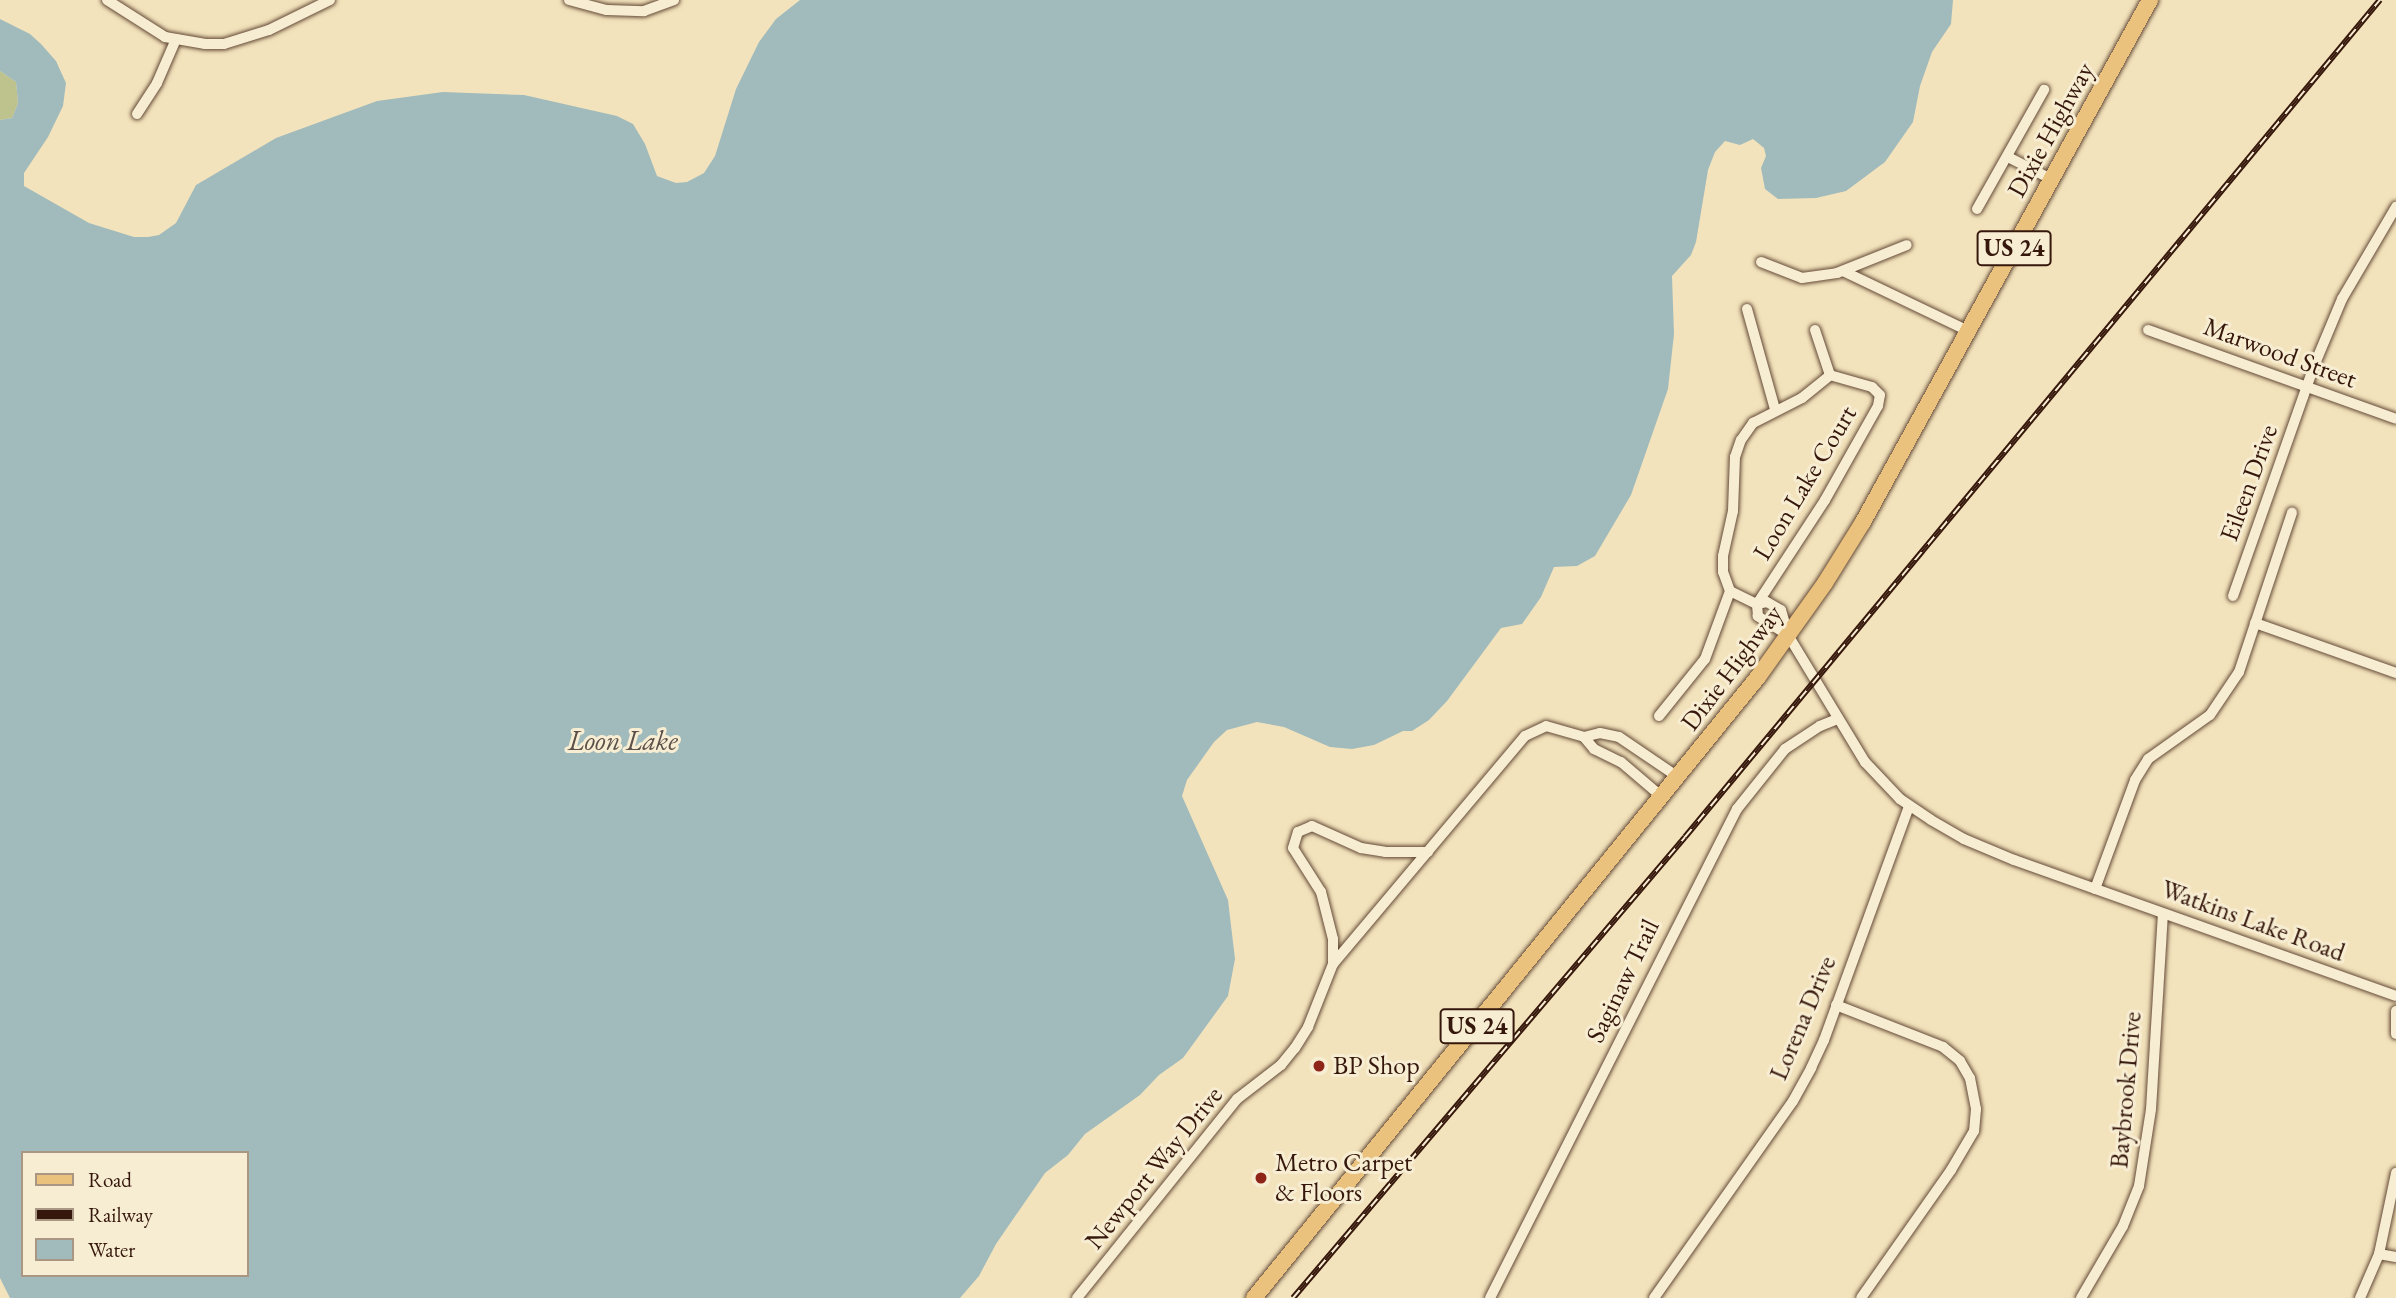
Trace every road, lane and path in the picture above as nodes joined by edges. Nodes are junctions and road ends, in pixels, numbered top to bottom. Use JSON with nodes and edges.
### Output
{"nodes":[{"id":1,"x":107,"y":0,"type":"edge"},
{"id":2,"x":330,"y":0,"type":"edge"},
{"id":3,"x":569,"y":0,"type":"edge"},
{"id":4,"x":674,"y":0,"type":"edge"},
{"id":5,"x":2150,"y":0,"type":"edge"},
{"id":6,"x":623,"y":5,"type":"edge"},
{"id":7,"x":176,"y":39,"type":"junction"},
{"id":8,"x":2044,"y":90,"type":"dead end"},
{"id":9,"x":137,"y":114,"type":"dead end"},
{"id":10,"x":2008,"y":157,"type":"junction"},
{"id":11,"x":2051,"y":179,"type":"junction"},
{"id":12,"x":2396,"y":207,"type":"edge"},
{"id":13,"x":1977,"y":209,"type":"dead end"},
{"id":14,"x":1907,"y":245,"type":"dead end"},
{"id":15,"x":1761,"y":262,"type":"dead end"},
{"id":16,"x":1843,"y":271,"type":"junction"},
{"id":17,"x":1747,"y":309,"type":"dead end"},
{"id":18,"x":1815,"y":330,"type":"dead end"},
{"id":19,"x":2148,"y":330,"type":"dead end"},
{"id":20,"x":1968,"y":331,"type":"junction"},
{"id":21,"x":1830,"y":375,"type":"junction"},
{"id":22,"x":2309,"y":387,"type":"junction"},
{"id":23,"x":1775,"y":410,"type":"junction"},
{"id":24,"x":2396,"y":419,"type":"edge"},
{"id":25,"x":2292,"y":513,"type":"dead end"},
{"id":26,"x":1730,"y":591,"type":"junction"},
{"id":27,"x":2233,"y":596,"type":"dead end"},
{"id":28,"x":1757,"y":604,"type":"junction"},
{"id":29,"x":2255,"y":622,"type":"junction"},
{"id":30,"x":1787,"y":635,"type":"junction"},
{"id":31,"x":2396,"y":673,"type":"edge"},
{"id":32,"x":1658,"y":716,"type":"dead end"},
{"id":33,"x":1837,"y":719,"type":"junction"},
{"id":34,"x":1584,"y":737,"type":"junction"},
{"id":35,"x":1678,"y":776,"type":"junction"},
{"id":36,"x":1661,"y":796,"type":"junction"},
{"id":37,"x":1909,"y":806,"type":"junction"},
{"id":38,"x":1427,"y":852,"type":"junction"},
{"id":39,"x":2095,"y":889,"type":"junction"},
{"id":40,"x":2163,"y":914,"type":"junction"},
{"id":41,"x":1333,"y":964,"type":"junction"},
{"id":42,"x":2396,"y":996,"type":"edge"},
{"id":43,"x":1836,"y":1005,"type":"junction"},
{"id":44,"x":2396,"y":1012,"type":"edge"},
{"id":45,"x":2396,"y":1034,"type":"edge"},
{"id":46,"x":2396,"y":1173,"type":"edge"},
{"id":47,"x":2379,"y":1254,"type":"junction"},
{"id":48,"x":2396,"y":1257,"type":"edge"},
{"id":49,"x":1077,"y":1298,"type":"edge"},
{"id":50,"x":1254,"y":1298,"type":"edge"},
{"id":51,"x":1490,"y":1298,"type":"edge"},
{"id":52,"x":1654,"y":1298,"type":"edge"},
{"id":53,"x":1861,"y":1298,"type":"edge"},
{"id":54,"x":2081,"y":1298,"type":"edge"},
{"id":55,"x":2360,"y":1298,"type":"edge"}],
"edges":[{"from":1,"to":7,"type":"street"},
{"from":2,"to":7,"type":"street"},
{"from":3,"to":6,"type":"street"},
{"from":4,"to":6,"type":"street"},
{"from":5,"to":11,"type":"main road","name":"Dixie Highway","number":"US 24"},
{"from":7,"to":9,"type":"street"},
{"from":8,"to":10,"type":"street"},
{"from":10,"to":11,"type":"street"},
{"from":10,"to":13,"type":"street"},
{"from":11,"to":20,"type":"main road","name":"Dixie Highway","number":"US 24"},
{"from":12,"to":22,"type":"street","name":"Eileen Drive"},
{"from":14,"to":16,"type":"street"},
{"from":15,"to":16,"type":"street"},
{"from":16,"to":20,"type":"street"},
{"from":17,"to":23,"type":"street"},
{"from":18,"to":21,"type":"street"},
{"from":19,"to":22,"type":"street","name":"Marwood Street"},
{"from":20,"to":30,"type":"main road","name":"Dixie Highway","number":"US 24"},
{"from":21,"to":23,"type":"street"},
{"from":21,"to":28,"type":"street","name":"Loon Lake Court"},
{"from":22,"to":24,"type":"street","name":"Marwood Street"},
{"from":22,"to":27,"type":"street","name":"Eileen Drive"},
{"from":23,"to":26,"type":"street"},
{"from":25,"to":29,"type":"street"},
{"from":26,"to":28,"type":"street","name":"Watkins Lake Road"},
{"from":26,"to":32,"type":"street"},
{"from":28,"to":30,"type":"street","name":"Watkins Lake Road"},
{"from":28,"to":30,"type":"street","name":"Watkins Lake Road"},
{"from":29,"to":31,"type":"street"},
{"from":29,"to":39,"type":"street"},
{"from":30,"to":33,"type":"street","name":"Watkins Lake Road"},
{"from":30,"to":35,"type":"main road","name":"Dixie Highway","number":"US 24"},
{"from":33,"to":37,"type":"street","name":"Watkins Lake Road"},
{"from":33,"to":51,"type":"street","name":"Saginaw Trail"},
{"from":34,"to":35,"type":"street","name":"Newport Way Drive"},
{"from":34,"to":36,"type":"street","name":"Newport Way Drive"},
{"from":34,"to":38,"type":"street","name":"Newport Way Drive"},
{"from":35,"to":36,"type":"main road","name":"Dixie Highway","number":"US 24"},
{"from":36,"to":50,"type":"main road","name":"Dixie Highway","number":"US 24"},
{"from":37,"to":39,"type":"street","name":"Watkins Lake Road"},
{"from":37,"to":43,"type":"street","name":"Lorena Drive"},
{"from":38,"to":41,"type":"street","name":"Newport Way Drive"},
{"from":38,"to":41,"type":"street","name":"Newport Way Drive"},
{"from":39,"to":40,"type":"street","name":"Watkins Lake Road"},
{"from":40,"to":42,"type":"street","name":"Watkins Lake Road"},
{"from":40,"to":54,"type":"street","name":"Baybrook Drive"},
{"from":41,"to":49,"type":"street","name":"Newport Way Drive"},
{"from":43,"to":52,"type":"street","name":"Lorena Drive"},
{"from":43,"to":53,"type":"street"},
{"from":44,"to":45,"type":"street"},
{"from":46,"to":47,"type":"street"},
{"from":47,"to":48,"type":"street"},
{"from":47,"to":55,"type":"street"}]}
